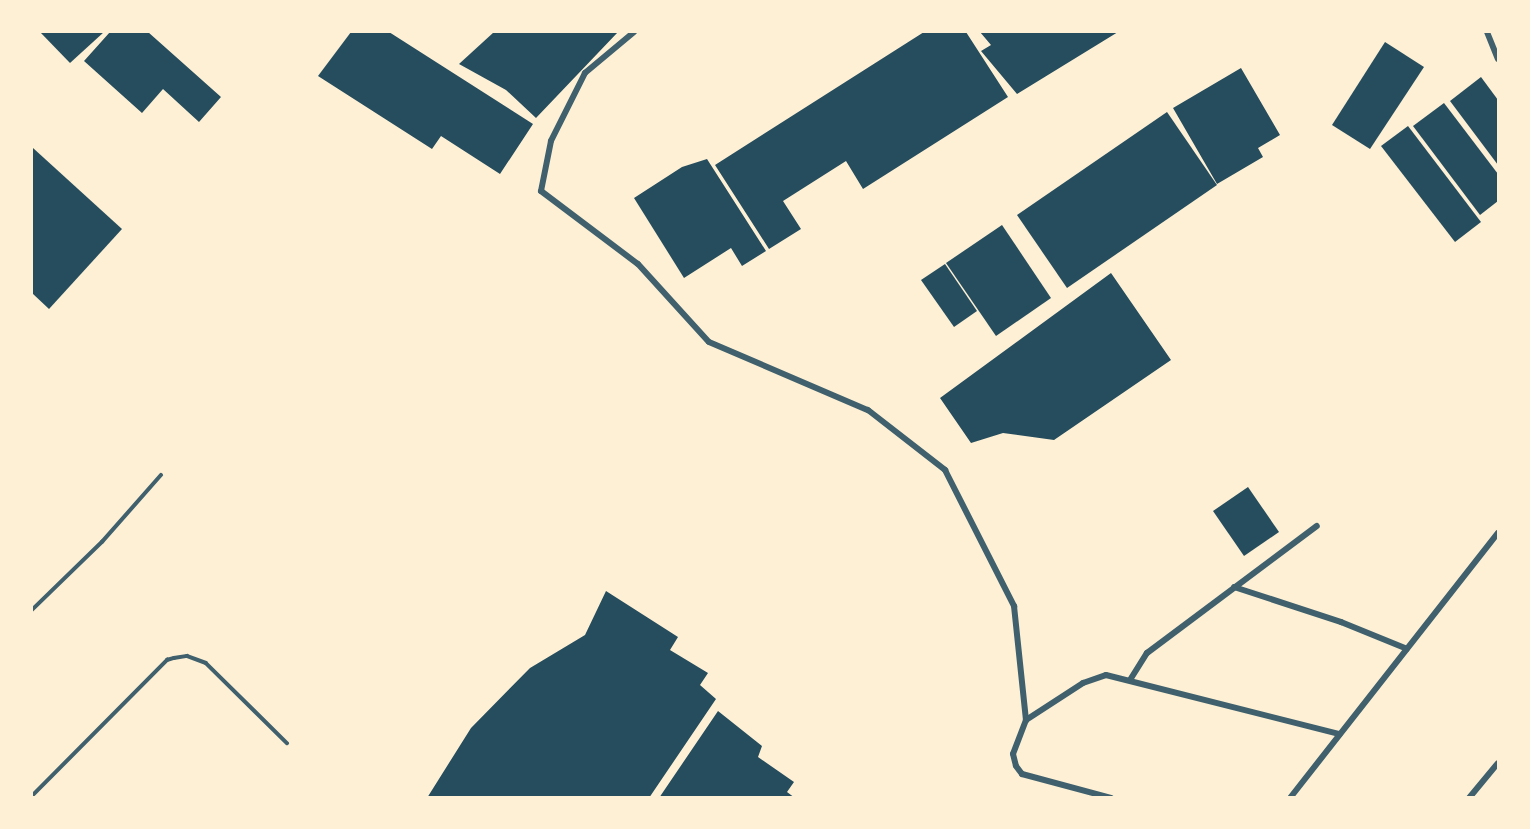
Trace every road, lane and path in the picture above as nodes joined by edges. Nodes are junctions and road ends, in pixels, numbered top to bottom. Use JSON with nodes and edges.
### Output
{"nodes":[{"id":1,"x":634,"y":32,"type":"edge"},
{"id":2,"x":1487,"y":32,"type":"edge"},
{"id":3,"x":1499,"y":59,"type":"edge"},
{"id":4,"x":161,"y":475,"type":"dead end"},
{"id":5,"x":1317,"y":526,"type":"dead end"},
{"id":6,"x":1499,"y":533,"type":"edge"},
{"id":7,"x":1234,"y":587,"type":"junction"},
{"id":8,"x":32,"y":610,"type":"edge"},
{"id":9,"x":1407,"y":649,"type":"junction"},
{"id":10,"x":1130,"y":680,"type":"junction"},
{"id":11,"x":1026,"y":720,"type":"junction"},
{"id":12,"x":1340,"y":734,"type":"junction"},
{"id":13,"x":288,"y":743,"type":"dead end"},
{"id":14,"x":1499,"y":763,"type":"edge"},
{"id":15,"x":32,"y":796,"type":"edge"},
{"id":16,"x":1111,"y":797,"type":"edge"},
{"id":17,"x":1290,"y":797,"type":"edge"},
{"id":18,"x":1469,"y":797,"type":"edge"}],
"edges":[{"from":1,"to":11,"type":"street"},
{"from":2,"to":3,"type":"street"},
{"from":4,"to":8,"type":"lane"},
{"from":5,"to":7,"type":"street"},
{"from":6,"to":9,"type":"street"},
{"from":7,"to":9,"type":"street"},
{"from":7,"to":10,"type":"street"},
{"from":9,"to":12,"type":"street"},
{"from":10,"to":11,"type":"street"},
{"from":10,"to":12,"type":"street"},
{"from":11,"to":16,"type":"street"},
{"from":12,"to":17,"type":"street"},
{"from":13,"to":15,"type":"lane"},
{"from":14,"to":18,"type":"street"}]}
